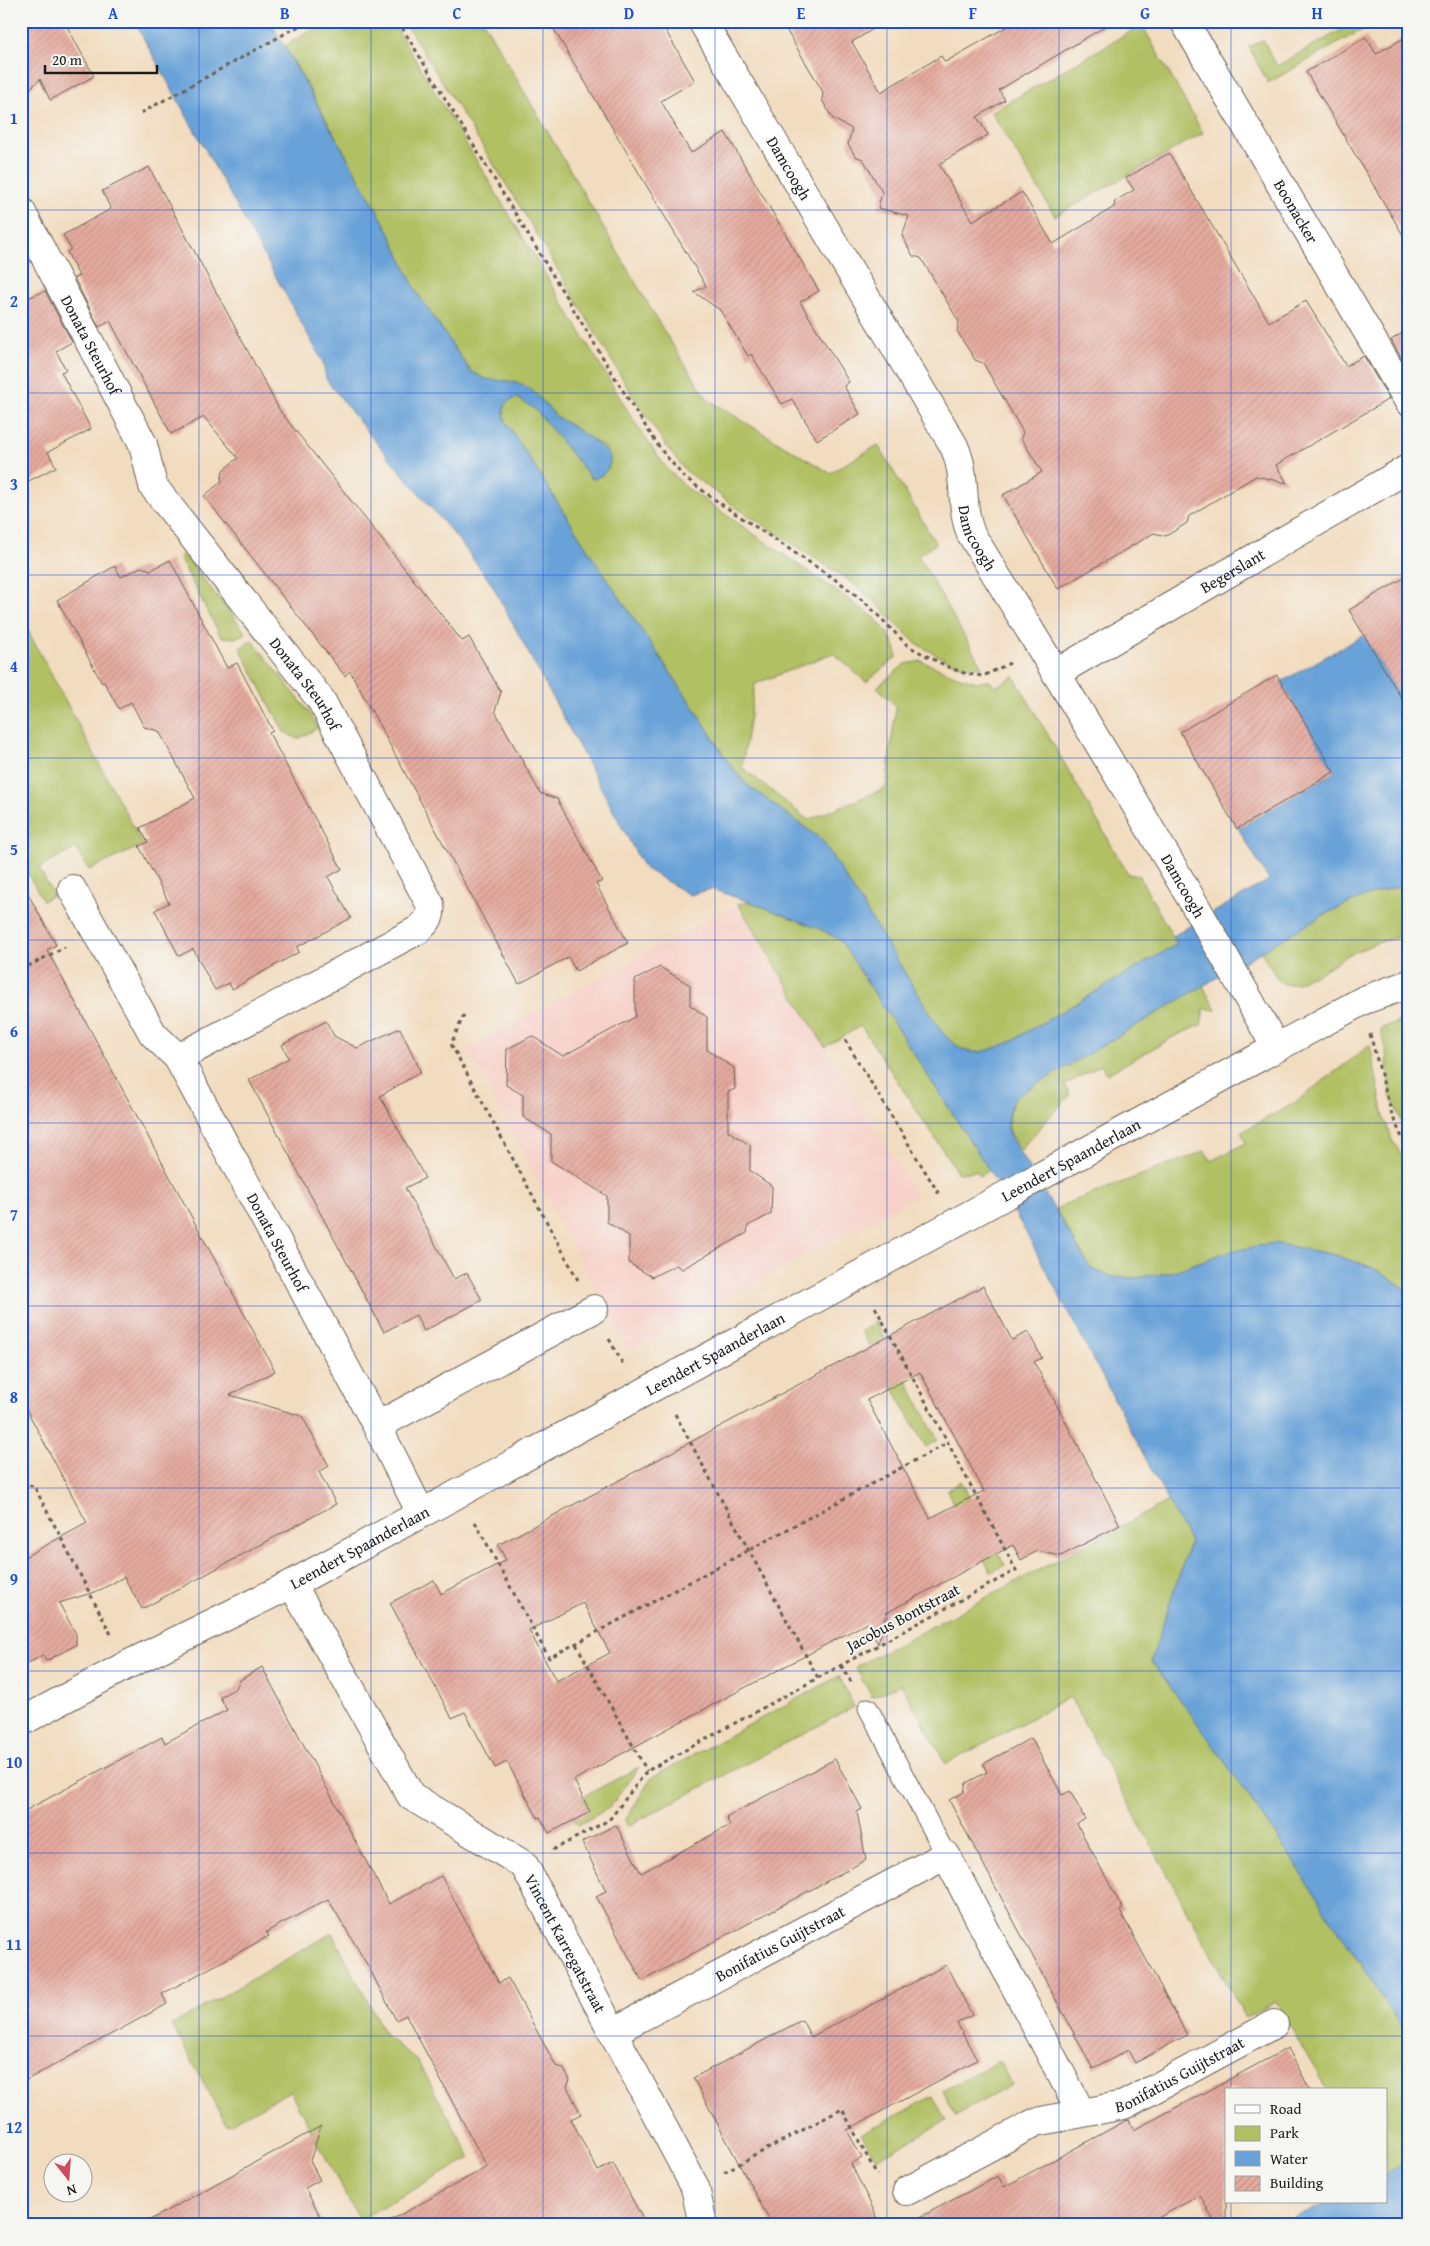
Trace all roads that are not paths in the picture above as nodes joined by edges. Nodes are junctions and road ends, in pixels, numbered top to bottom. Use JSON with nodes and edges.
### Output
{"nodes":[{"id":1,"x":702,"y":21,"type":"edge"},
{"id":2,"x":1184,"y":21,"type":"edge"},
{"id":3,"x":21,"y":211,"type":"edge"},
{"id":4,"x":1409,"y":402,"type":"edge"},
{"id":5,"x":1409,"y":468,"type":"edge"},
{"id":6,"x":1056,"y":673,"type":"junction"},
{"id":7,"x":72,"y":888,"type":"dead end"},
{"id":8,"x":1409,"y":984,"type":"edge"},
{"id":9,"x":1276,"y":1048,"type":"junction"},
{"id":10,"x":178,"y":1058,"type":"junction"},
{"id":11,"x":594,"y":1309,"type":"road end"},
{"id":12,"x":377,"y":1426,"type":"junction"},
{"id":13,"x":421,"y":1513,"type":"junction"},
{"id":14,"x":292,"y":1584,"type":"junction"},
{"id":15,"x":868,"y":1708,"type":"dead end"},
{"id":16,"x":21,"y":1722,"type":"edge"},
{"id":17,"x":946,"y":1855,"type":"junction"},
{"id":18,"x":1274,"y":2024,"type":"dead end"},
{"id":19,"x":613,"y":2032,"type":"junction"},
{"id":20,"x":1081,"y":2112,"type":"junction"},
{"id":21,"x":907,"y":2190,"type":"road end"},
{"id":22,"x":703,"y":2225,"type":"edge"}],
"edges":[{"from":1,"to":6,"type":"street","name":"Damcoogh"},
{"from":2,"to":4,"type":"street","name":"Boonacker"},
{"from":3,"to":10,"type":"street","name":"Donata Steurhof"},
{"from":5,"to":6,"type":"street","name":"Begerslant"},
{"from":6,"to":9,"type":"street","name":"Damcoogh"},
{"from":7,"to":10,"type":"street","name":"Donata Steurhof"},
{"from":8,"to":9,"type":"street","name":"Leendert Spaanderlaan"},
{"from":9,"to":13,"type":"street","name":"Leendert Spaanderlaan"},
{"from":10,"to":12,"type":"street","name":"Donata Steurhof"},
{"from":11,"to":12,"type":"street"},
{"from":12,"to":13,"type":"street","name":"Donata Steurhof"},
{"from":13,"to":14,"type":"street","name":"Leendert Spaanderlaan"},
{"from":14,"to":16,"type":"street","name":"Leendert Spaanderlaan"},
{"from":14,"to":19,"type":"street","name":"Vincent Karregatstraat"},
{"from":15,"to":17,"type":"lane"},
{"from":17,"to":19,"type":"street","name":"Bonifatius Guijtstraat"},
{"from":17,"to":20,"type":"street"},
{"from":18,"to":20,"type":"street","name":"Bonifatius Guijtstraat"},
{"from":19,"to":22,"type":"street","name":"Vincent Karregatstraat"},
{"from":20,"to":21,"type":"street","name":"Bonifatius Guijtstraat"}]}
